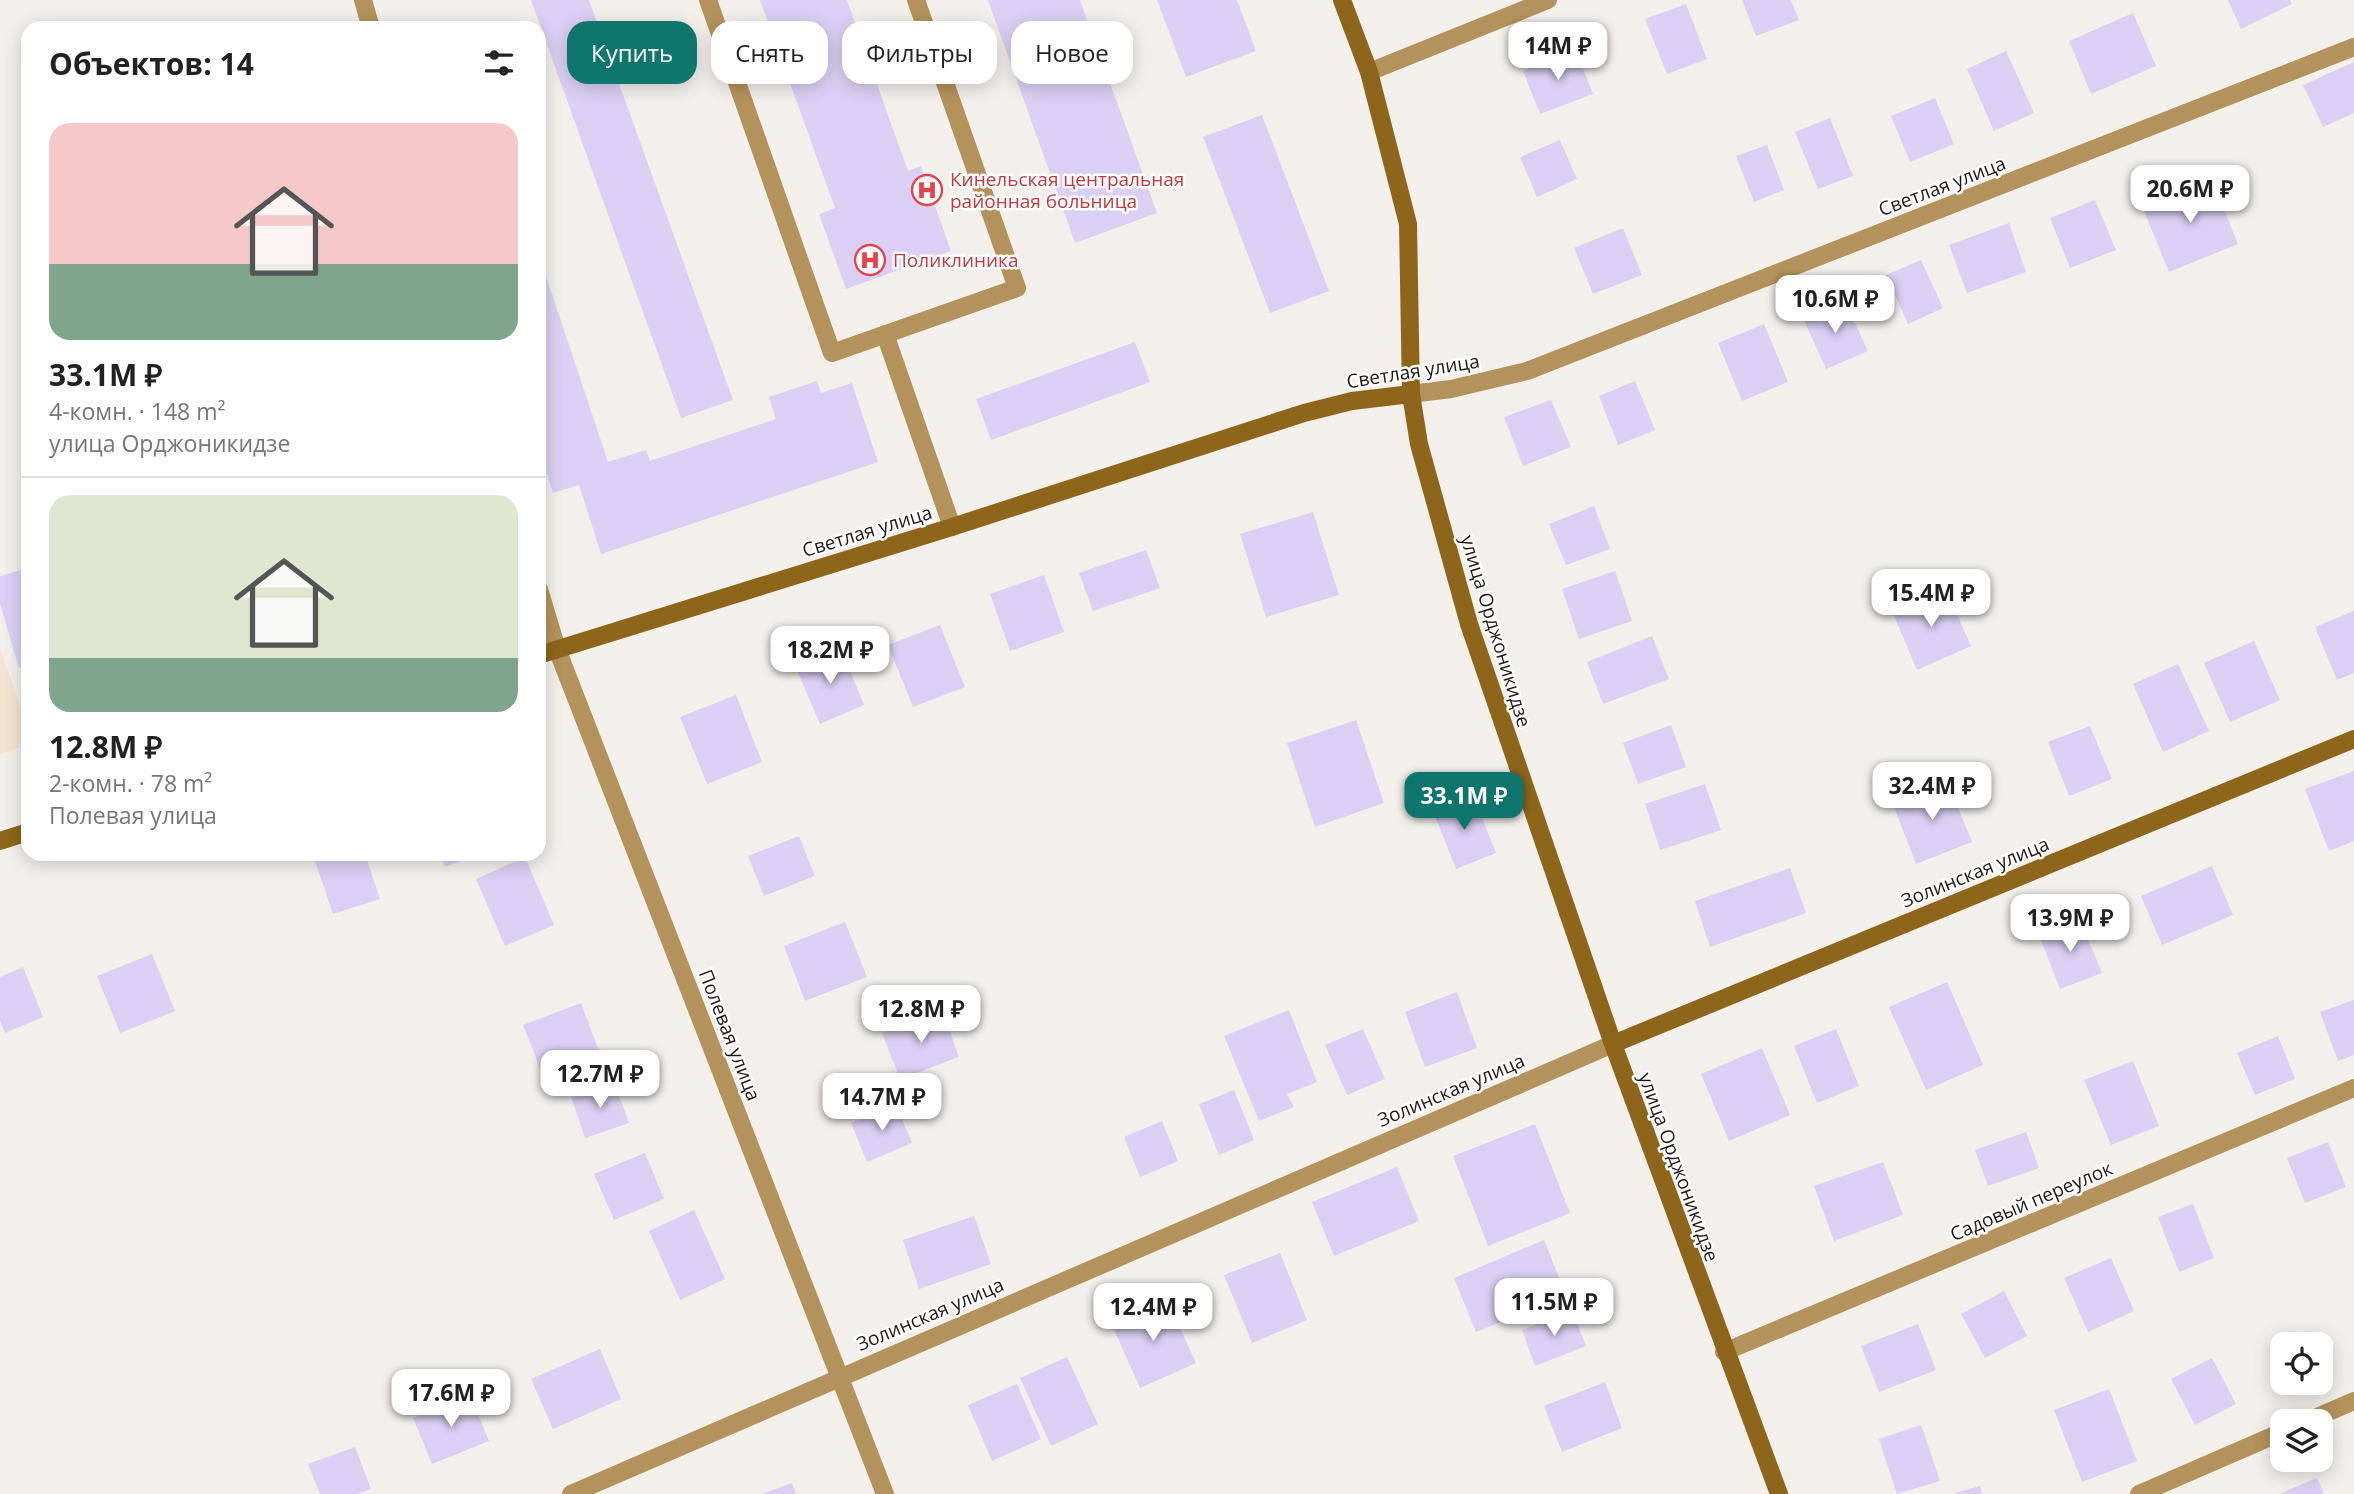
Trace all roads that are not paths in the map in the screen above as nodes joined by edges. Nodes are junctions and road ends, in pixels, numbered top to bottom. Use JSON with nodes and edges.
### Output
{"nodes":[{"id":1,"x":363,"y":0,"type":"edge"},
{"id":2,"x":708,"y":0,"type":"edge"},
{"id":3,"x":916,"y":0,"type":"edge"},
{"id":4,"x":1342,"y":0,"type":"edge"},
{"id":5,"x":1548,"y":0,"type":"edge"},
{"id":6,"x":369,"y":21,"type":"edge"},
{"id":7,"x":2354,"y":47,"type":"edge"},
{"id":8,"x":1369,"y":72,"type":"junction"},
{"id":9,"x":885,"y":334,"type":"junction"},
{"id":10,"x":1411,"y":394,"type":"junction"},
{"id":11,"x":952,"y":527,"type":"junction"},
{"id":12,"x":546,"y":612,"type":"edge"},
{"id":13,"x":557,"y":649,"type":"junction"},
{"id":14,"x":546,"y":653,"type":"edge"},
{"id":15,"x":2354,"y":739,"type":"edge"},
{"id":16,"x":21,"y":834,"type":"edge"},
{"id":17,"x":0,"y":841,"type":"edge"},
{"id":18,"x":1612,"y":1044,"type":"junction"},
{"id":19,"x":2354,"y":1088,"type":"edge"},
{"id":20,"x":1724,"y":1353,"type":"junction"},
{"id":21,"x":840,"y":1376,"type":"junction"},
{"id":22,"x":2354,"y":1401,"type":"edge"},
{"id":23,"x":2333,"y":1410,"type":"edge"},
{"id":24,"x":2270,"y":1437,"type":"edge"},
{"id":25,"x":571,"y":1494,"type":"edge"},
{"id":26,"x":885,"y":1494,"type":"edge"},
{"id":27,"x":1779,"y":1494,"type":"edge"},
{"id":28,"x":2139,"y":1494,"type":"edge"}],
"edges":[{"from":1,"to":6,"type":"street"},
{"from":2,"to":9,"type":"street"},
{"from":3,"to":9,"type":"street"},
{"from":4,"to":8,"type":"main road","name":"улица Орджоникидзе"},
{"from":5,"to":8,"type":"street"},
{"from":7,"to":10,"type":"street","name":"Светлая улица"},
{"from":8,"to":10,"type":"main road","name":"улица Орджоникидзе"},
{"from":9,"to":11,"type":"street"},
{"from":10,"to":11,"type":"main road","name":"Светлая улица"},
{"from":10,"to":18,"type":"main road","name":"улица Орджоникидзе"},
{"from":11,"to":13,"type":"main road","name":"Светлая улица"},
{"from":12,"to":13,"type":"street","name":"Полевая улица"},
{"from":13,"to":14,"type":"main road","name":"Светлая улица"},
{"from":13,"to":21,"type":"street","name":"Полевая улица"},
{"from":15,"to":18,"type":"main road","name":"Золинская улица"},
{"from":16,"to":17,"type":"main road"},
{"from":18,"to":20,"type":"main road","name":"улица Орджоникидзе"},
{"from":18,"to":21,"type":"street","name":"Золинская улица"},
{"from":19,"to":20,"type":"street","name":"Садовый переулок"},
{"from":20,"to":27,"type":"main road","name":"улица Орджоникидзе"},
{"from":21,"to":25,"type":"street","name":"Золинская улица"},
{"from":21,"to":26,"type":"street","name":"Полевая улица"},
{"from":22,"to":23,"type":"street"},
{"from":24,"to":28,"type":"street"}]}
